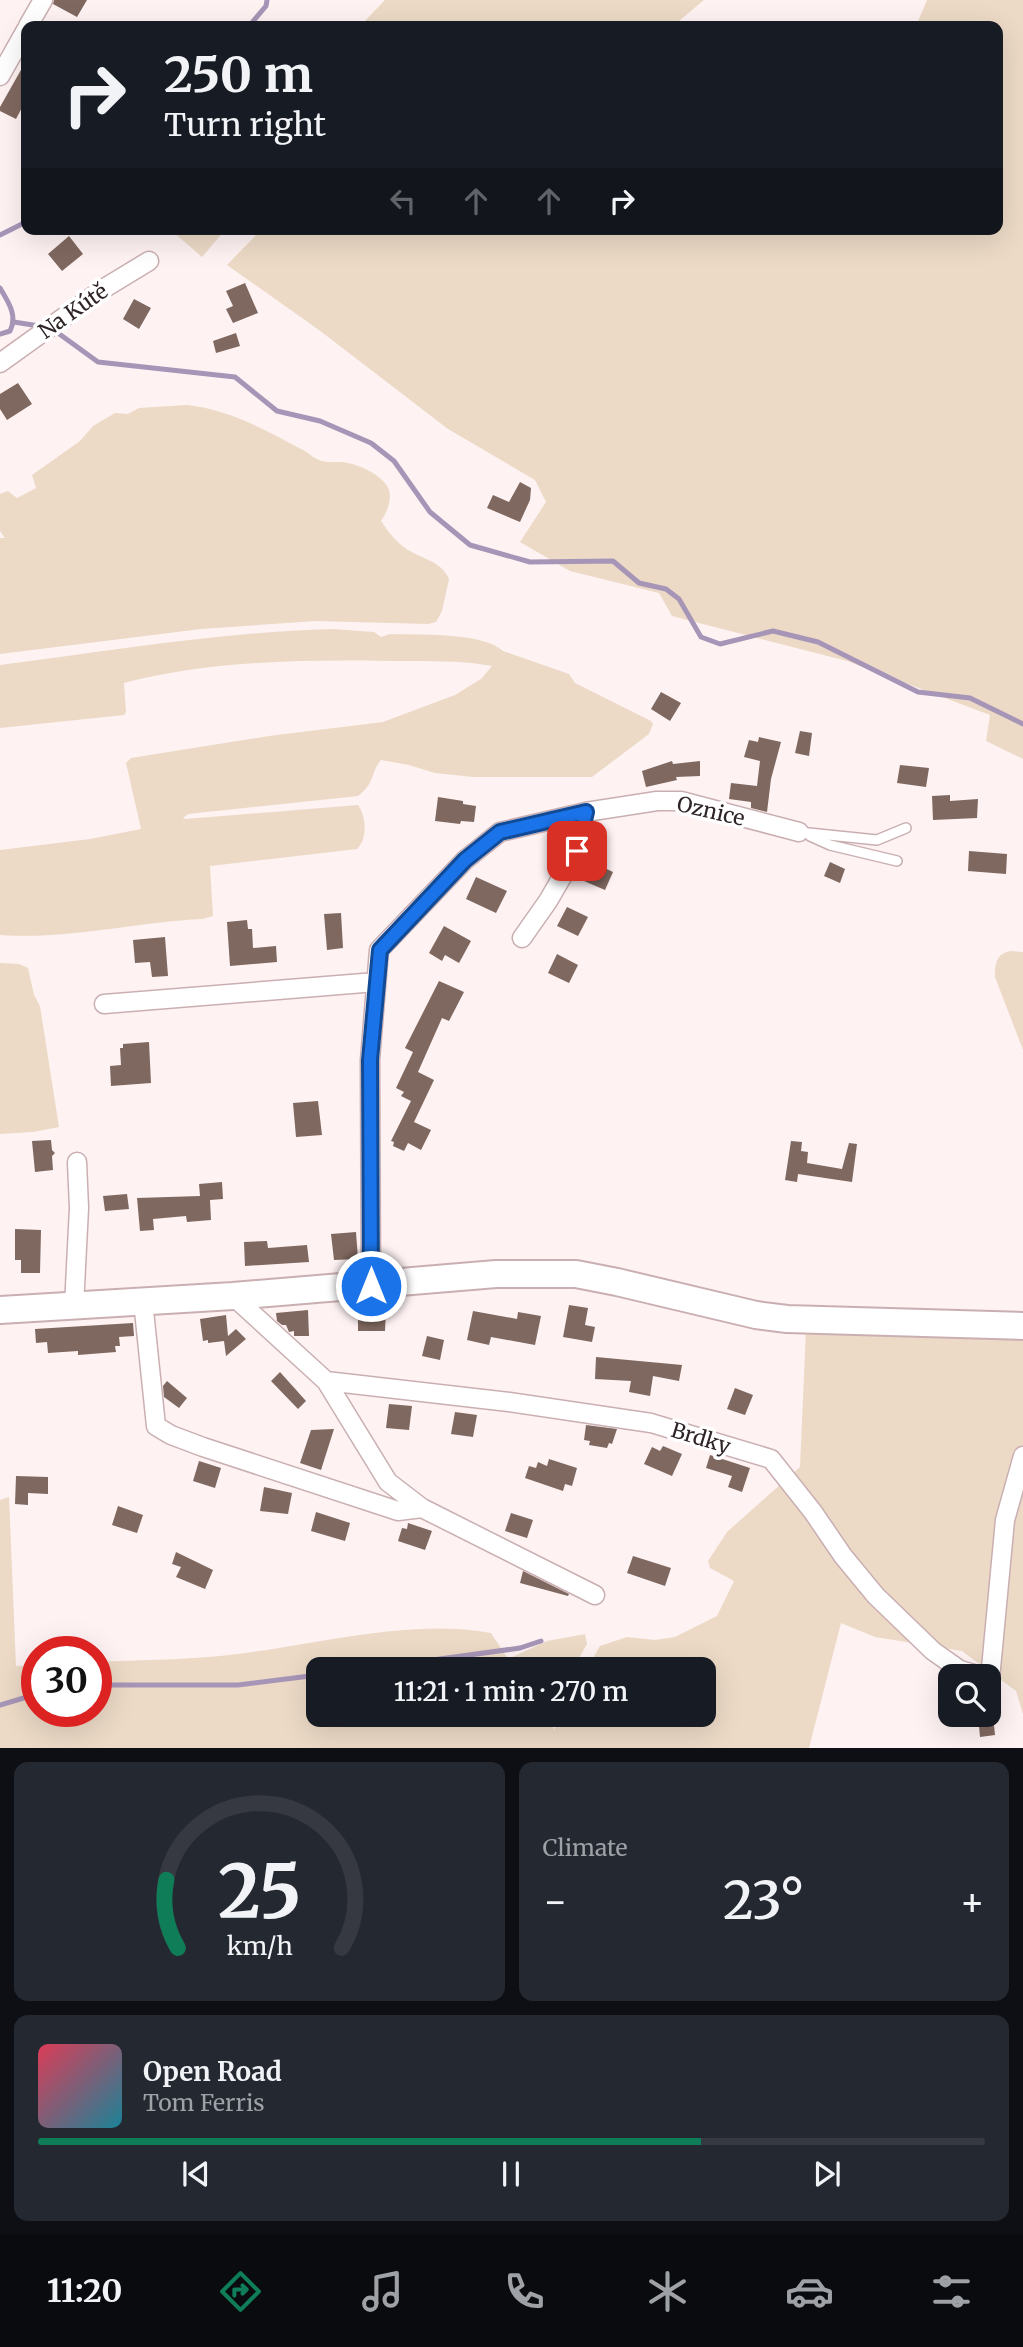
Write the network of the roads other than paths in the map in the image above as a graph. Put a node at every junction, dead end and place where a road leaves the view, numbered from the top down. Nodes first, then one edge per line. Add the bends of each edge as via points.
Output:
1 (43, 0) edge
2 (31, 21) edge
3 (21, 39) edge
4 (0, 76) edge
5 (149, 261) dead end
6 (0, 363) edge
7 (586, 812) junction
8 (906, 828) dead end
9 (799, 832) junction
10 (877, 839) junction
11 (882, 858) junction
12 (897, 861) dead end
13 (522, 938) dead end
14 (376, 982) junction
15 (104, 1004) dead end
16 (76, 1163) dead end
17 (371, 1286) junction
18 (233, 1296) junction
19 (143, 1301) junction
20 (74, 1306) junction
21 (0, 1310) edge
22 (1023, 1326) edge
23 (326, 1381) junction
24 (1023, 1456) edge
25 (422, 1508) junction
26 (595, 1595) dead end
27 (951, 1664) edge
28 (989, 1664) edge

1 - 2 street
3 - 4 street
5 - 6 street, Na Kútě
7 - 9 street, Oznice via 681,801
7 - 13 street via 577,851
7 - 14 street, Oznice via 500,832 465,860 380,950
8 - 10 lane
9 - 10 lane
9 - 11 lane
10 - 11 lane
11 - 12 lane
14 - 15 street
14 - 17 street, Oznice via 370,1060
16 - 20 street via 79,1209
17 - 18 street
17 - 22 street via 496,1274 576,1274 787,1319
18 - 19 street
18 - 23 street
19 - 20 street
19 - 25 street via 156,1426 204,1447 398,1511
20 - 21 street
23 - 25 street via 388,1482
23 - 27 street, Brdky via 651,1423 771,1460 876,1596
24 - 28 street via 1005,1520
25 - 26 street

